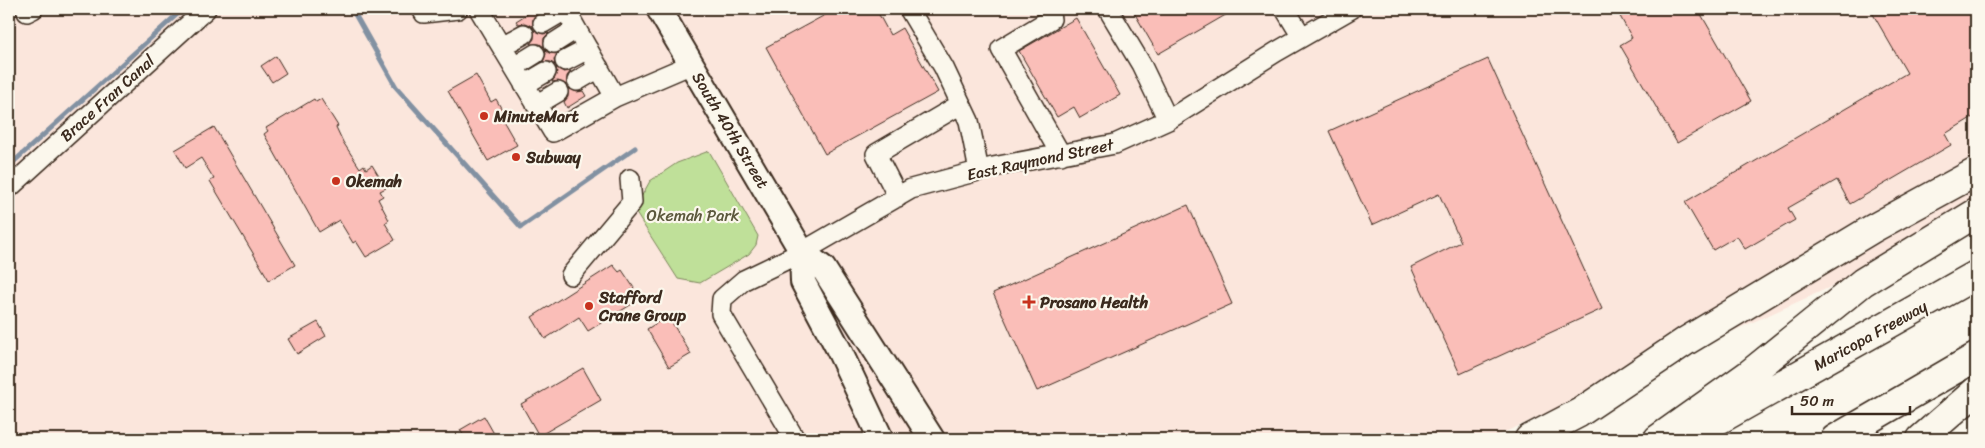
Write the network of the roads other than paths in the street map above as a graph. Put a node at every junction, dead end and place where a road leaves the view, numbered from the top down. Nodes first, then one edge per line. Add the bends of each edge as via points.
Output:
1 (26, 9) edge
2 (32, 9) edge
3 (206, 9) edge
4 (422, 9) edge
5 (458, 9) edge
6 (479, 9) edge
7 (565, 9) edge
8 (659, 9) edge
9 (909, 9) edge
10 (1108, 9) edge
11 (1285, 9) edge
12 (1351, 9) edge
13 (1051, 19) dead end
14 (543, 23) dead end
15 (576, 29) junction
16 (524, 34) dead end
17 (1302, 37) junction
18 (554, 43) dead end
19 (502, 46) junction
20 (588, 49) junction
21 (535, 54) dead end
22 (566, 62) dead end
23 (692, 64) junction
24 (514, 67) junction
25 (599, 68) junction
26 (546, 72) dead end
27 (577, 81) dead end
28 (524, 84) junction
29 (558, 92) dead end
30 (615, 96) junction
31 (536, 104) junction
32 (961, 104) junction
33 (1168, 120) junction
34 (1061, 155) junction
35 (979, 170) junction
36 (1976, 172) edge
37 (630, 179) dead end
38 (9, 188) edge
39 (898, 197) junction
40 (1976, 213) edge
41 (802, 252) junction
42 (571, 275) dead end
43 (1976, 276) edge
44 (1976, 357) edge
45 (1976, 391) edge
46 (795, 439) edge
47 (881, 439) edge
48 (932, 439) edge
49 (1529, 439) edge
50 (1658, 439) edge
51 (1685, 439) edge
52 (1835, 439) edge
53 (1922, 439) edge

1 - 2 street via 27,12
3 - 38 street, Brace Fran Canal
4 - 5 street via 424,13
6 - 19 street
7 - 14 street
7 - 15 street
8 - 23 main road, South 40th Street
9 - 32 street
10 - 33 street via 1141,64
11 - 17 street
12 - 17 street, East Raymond Street
13 - 34 street via 1001,49
15 - 18 street
15 - 20 street
16 - 19 street
17 - 33 street, East Raymond Street
19 - 24 street
20 - 22 street
20 - 25 street
21 - 24 street
23 - 30 street
23 - 41 main road, South 40th Street
24 - 28 street
25 - 27 street
25 - 30 street
26 - 28 street
28 - 31 street
29 - 31 street
30 - 31 street via 553,132
32 - 35 street via 969,121
32 - 39 street via 876,154
33 - 34 street, East Raymond Street via 1115,144
34 - 35 street, East Raymond Street
35 - 39 street, East Raymond Street via 911,189
36 - 49 highway via 1848,243 1686,342 1579,413
37 - 42 street via 632,202
39 - 41 street, East Raymond Street
40 - 50 highway via 1863,282 1748,375
41 - 46 street via 744,280 722,298 721,314
41 - 47 main road, South 40th Street via 803,282
41 - 48 main road, South 40th Street via 823,268
43 - 51 highway, Maricopa Freeway
44 - 52 highway
45 - 53 highway

